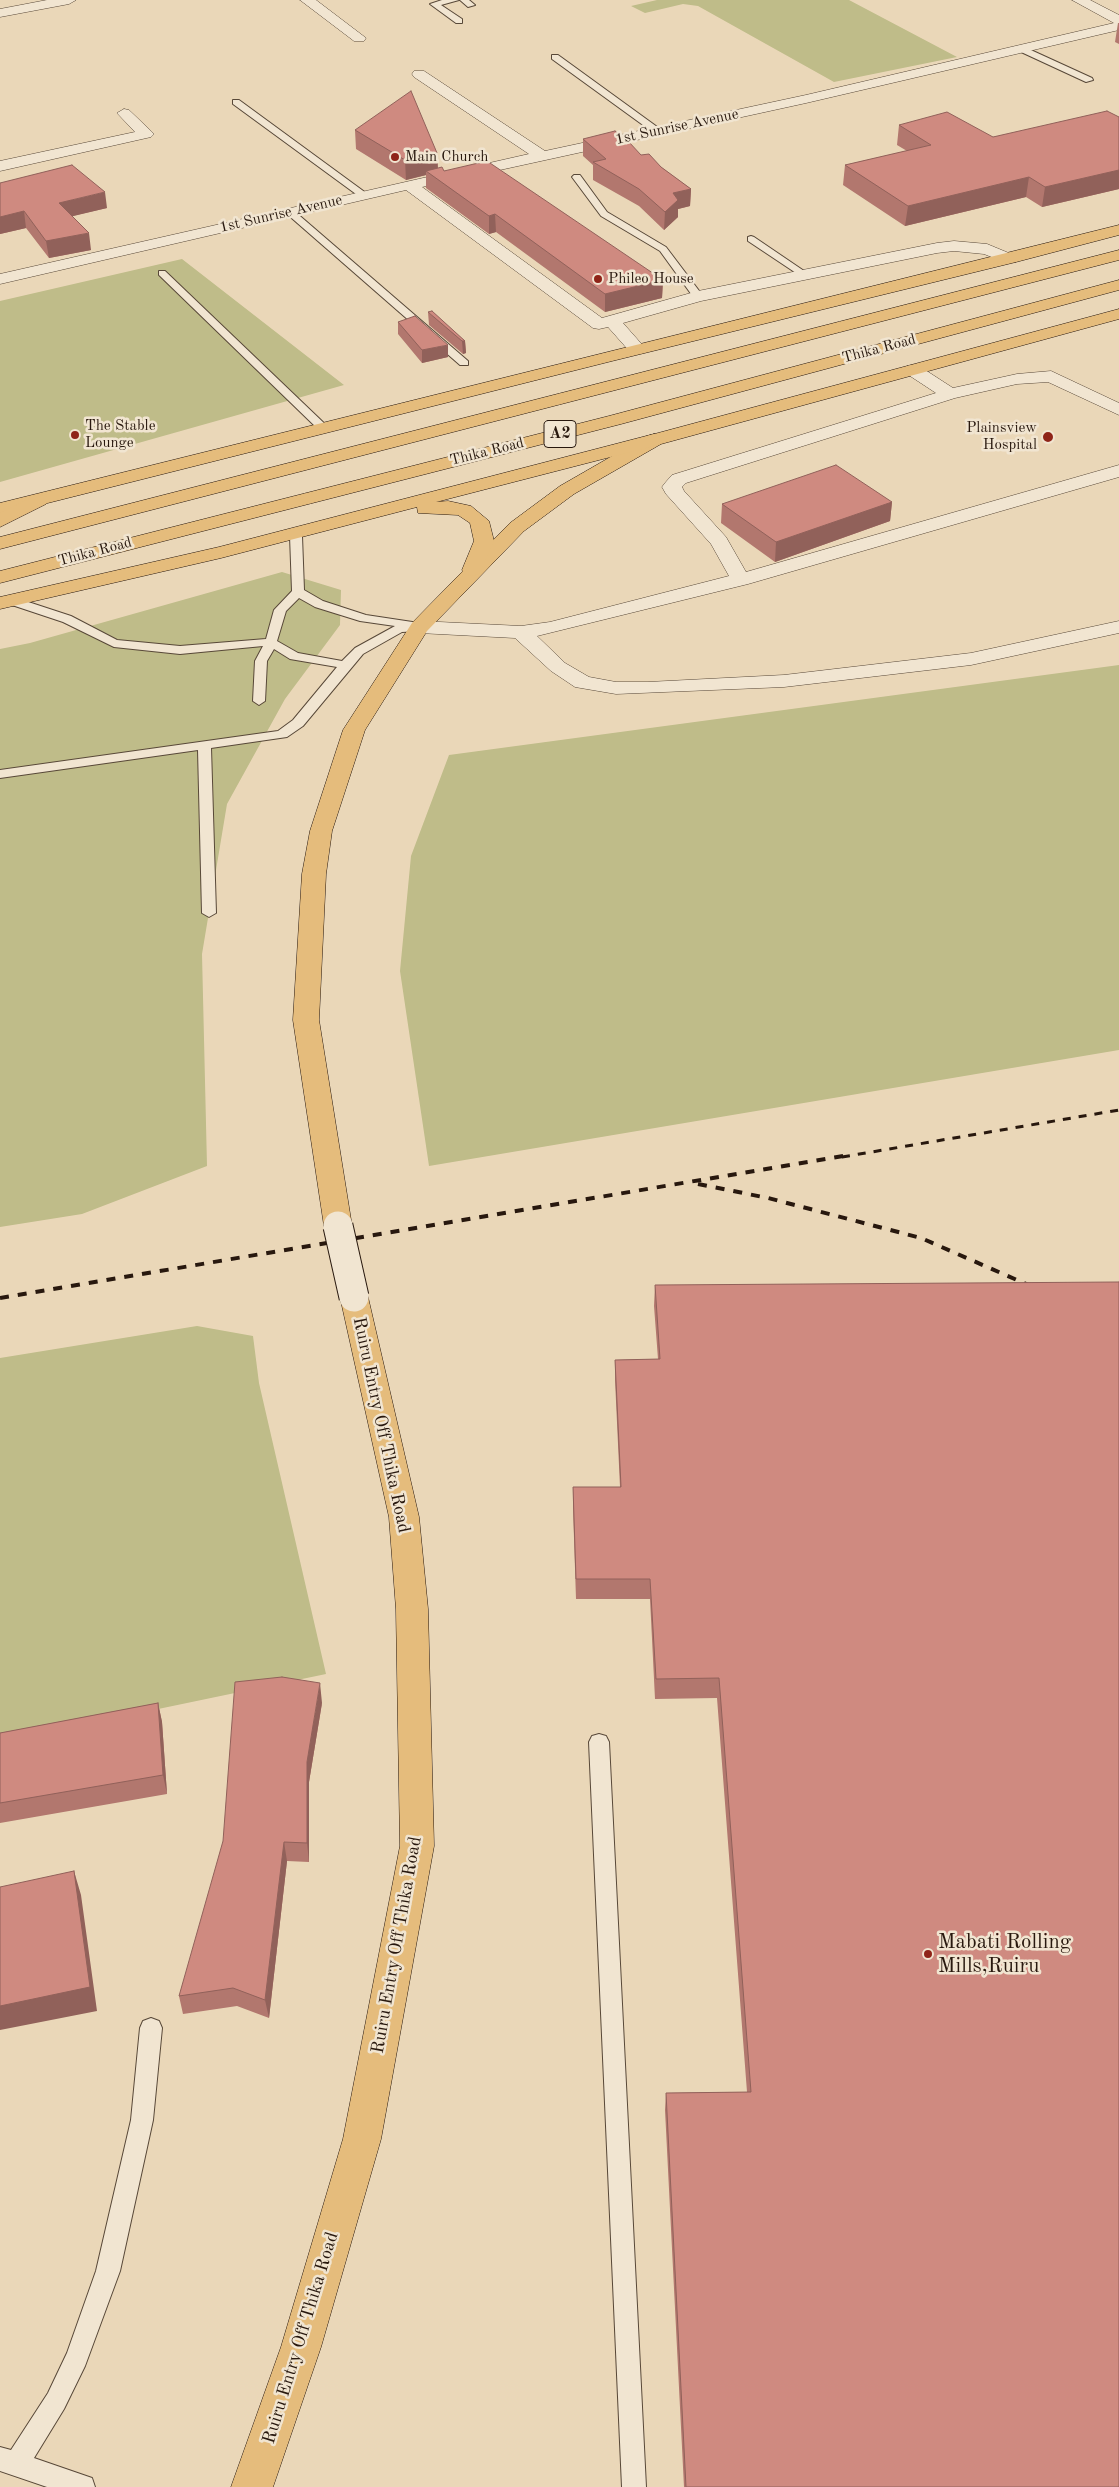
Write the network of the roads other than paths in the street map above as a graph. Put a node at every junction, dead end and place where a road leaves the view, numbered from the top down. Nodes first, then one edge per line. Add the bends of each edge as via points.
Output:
1 (69, 0) edge
2 (307, 0) edge
3 (455, 0) edge
4 (1079, 0) edge
5 (431, 2) edge
6 (0, 13) edge
7 (1119, 20) edge
8 (459, 21) dead end
9 (1119, 26) edge
10 (359, 38) dead end
11 (1022, 49) junction
12 (555, 57) dead end
13 (419, 74) dead end
14 (1089, 80) dead end
15 (236, 102) dead end
16 (124, 113) dead end
17 (657, 131) junction
18 (542, 156) junction
19 (0, 166) edge
20 (577, 177) dead end
21 (409, 185) junction
22 (363, 196) junction
23 (290, 212) junction
24 (1119, 230) edge
25 (751, 239) dead end
26 (1119, 255) edge
27 (1010, 259) junction
28 (162, 273) dead end
29 (805, 275) junction
30 (0, 279) edge
31 (1119, 284) edge
32 (698, 296) junction
33 (1119, 314) edge
34 (611, 320) junction
35 (637, 349) junction
36 (464, 363) dead end
37 (913, 370) junction
38 (950, 394) junction
39 (1119, 410) edge
40 (323, 428) junction
41 (654, 440) junction
42 (1119, 471) edge
43 (39, 500) junction
44 (0, 509) edge
45 (0, 521) edge
46 (296, 536) junction
47 (0, 543) edge
48 (221, 552) junction
49 (472, 570) junction
50 (0, 577) edge
51 (741, 580) junction
52 (298, 592) junction
53 (5, 602) edge
54 (419, 626) junction
55 (1119, 627) edge
56 (521, 632) junction
57 (271, 642) junction
58 (345, 665) junction
59 (259, 701) dead end
60 (204, 746) junction
61 (0, 774) edge
62 (209, 913) dead end
63 (338, 1226) joint
64 (354, 1298) joint
65 (600, 1742) dead end
66 (151, 2028) dead end
67 (8, 2462) edge
68 (83, 2487) edge
69 (252, 2487) edge
70 (634, 2487) edge

1 - 6 street
2 - 10 street
3 - 5 lane
4 - 7 street
5 - 8 lane
9 - 11 street, 1st Sunrise Avenue
11 - 14 lane
11 - 17 street, 1st Sunrise Avenue
12 - 17 lane
13 - 18 street
15 - 22 lane
16 - 19 street via 146,134
17 - 18 street, 1st Sunrise Avenue
18 - 21 street, 1st Sunrise Avenue
20 - 32 lane via 604,214 663,249
21 - 22 street, 1st Sunrise Avenue
21 - 34 street via 599,324
22 - 23 street, 1st Sunrise Avenue
23 - 30 street, 1st Sunrise Avenue
23 - 36 lane
24 - 27 main road
25 - 29 lane
26 - 47 main road, Thika Road / A2
27 - 29 street via 987,249 954,246
27 - 35 main road
28 - 40 lane
29 - 32 street
31 - 50 main road, Thika Road / A2 via 625,417
32 - 34 street
33 - 37 main road, Thika Road
34 - 35 street
35 - 40 main road
37 - 38 street
37 - 41 main road, Thika Road
38 - 39 street via 1017,379 1051,376
38 - 51 street via 679,480 672,487 676,494 719,541
40 - 43 main road
41 - 48 main road
41 - 49 main road, Ruiru Entry Off Thika Road via 567,490 517,527
42 - 51 street
43 - 44 main road
43 - 45 main road
46 - 48 main road
46 - 49 main road via 430,508 464,510 479,521 484,541
46 - 52 lane
48 - 53 main road
49 - 54 main road, Ruiru Entry Off Thika Road
51 - 56 street via 550,628
52 - 54 lane via 319,604 364,618
52 - 57 lane via 280,610
53 - 57 lane via 67,619 114,643 180,650
54 - 56 street
54 - 58 lane via 399,629 378,639
54 - 63 main road, Ruiru Entry Off Thika Road via 354,730 321,831 314,874 306,1020
55 - 56 street via 971,660 776,682 648,688 616,688 583,682 558,667
57 - 58 lane via 294,656
57 - 59 lane via 261,661
58 - 60 lane via 298,723 282,734
60 - 61 lane
60 - 62 lane
63 - 64 street, Ruiru Entry Off Thika Road, bridge
64 - 69 main road, Ruiru Entry Off Thika Road via 404,1517 412,1609 417,1846 362,2139 301,2347
65 - 70 lane
66 - 67 lane via 142,2120 108,2271 77,2358 56,2401
67 - 68 lane

